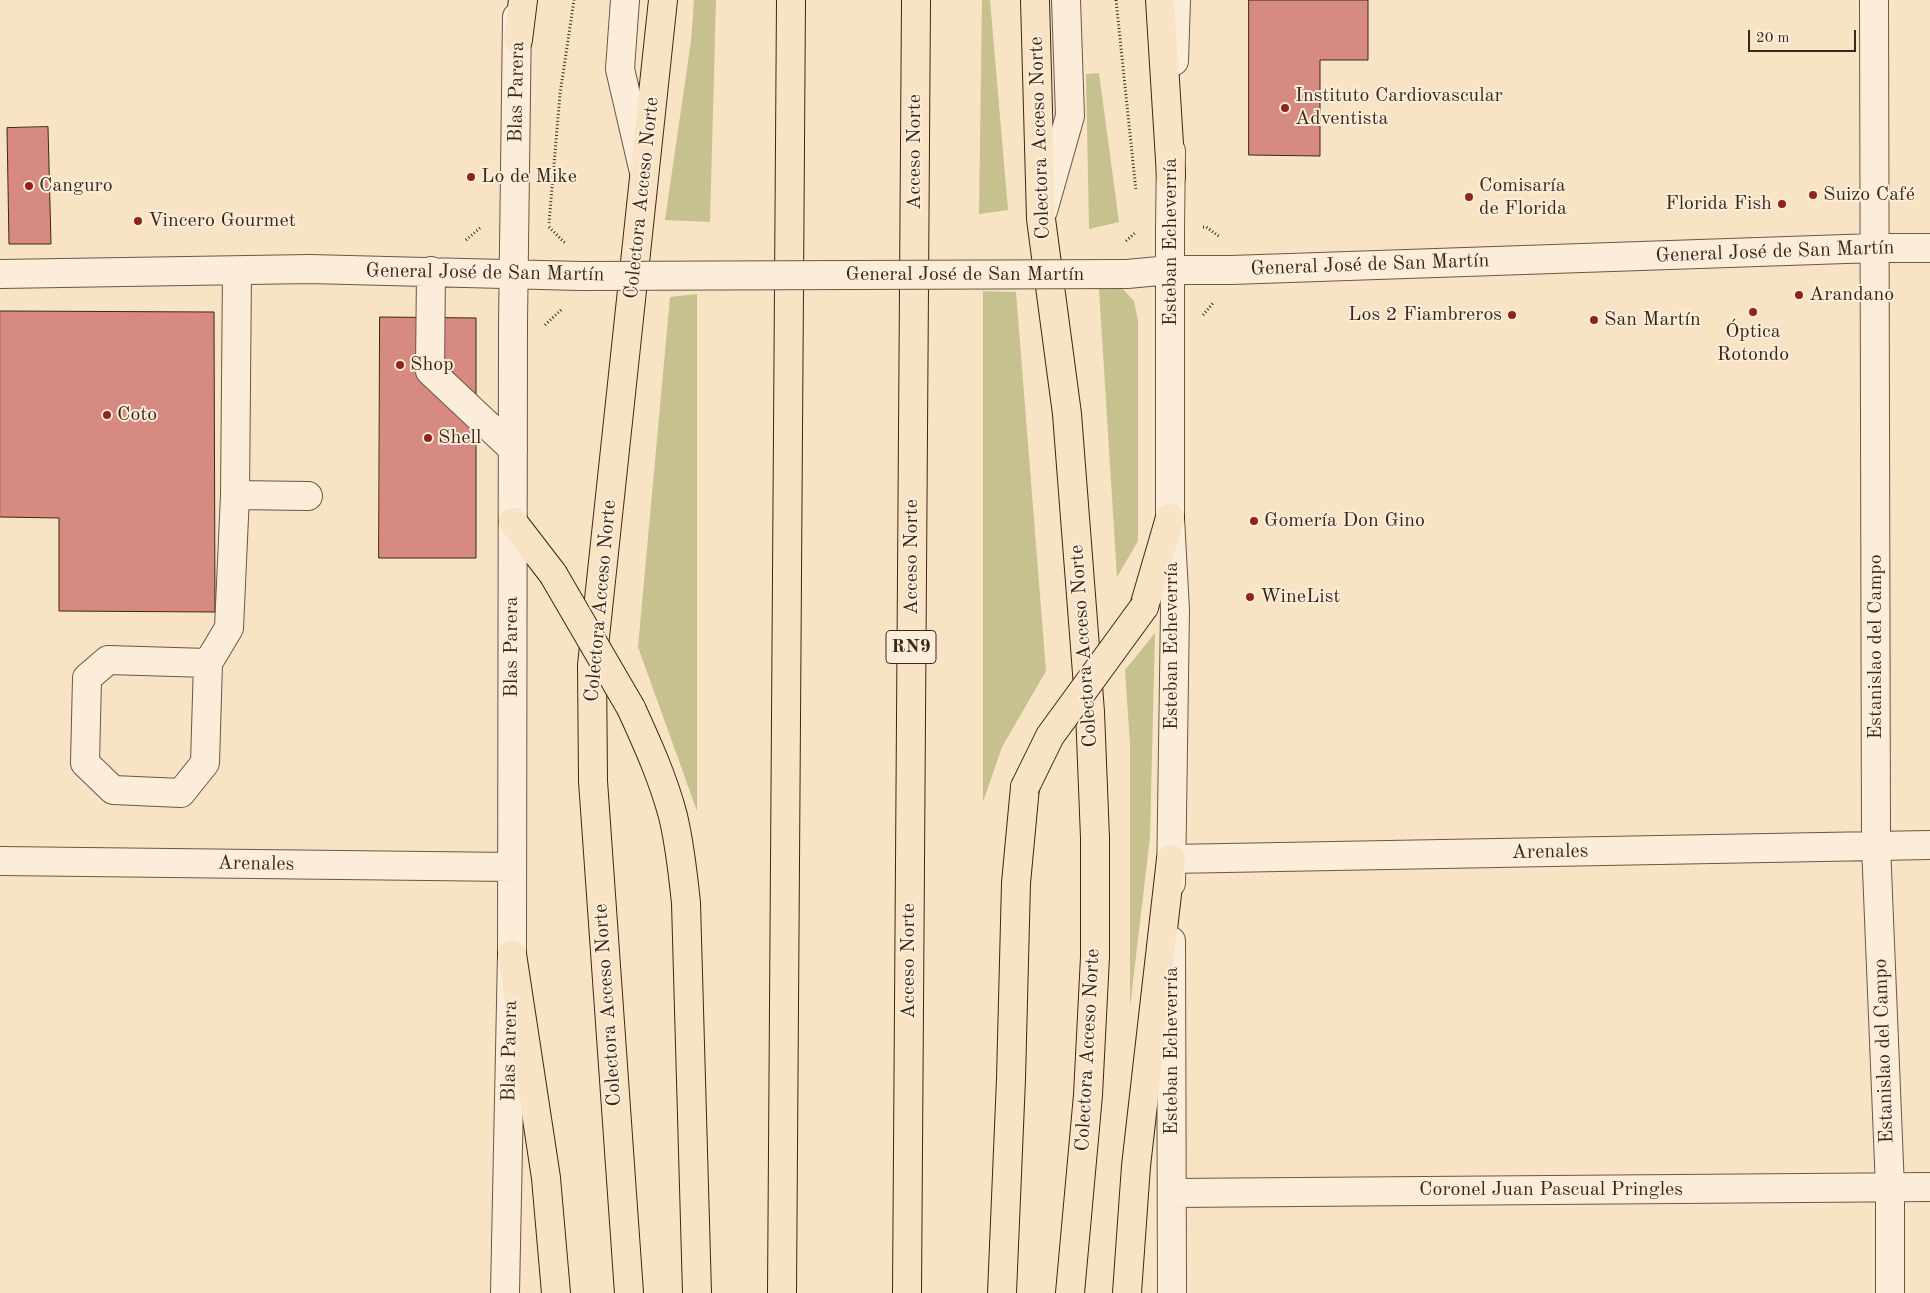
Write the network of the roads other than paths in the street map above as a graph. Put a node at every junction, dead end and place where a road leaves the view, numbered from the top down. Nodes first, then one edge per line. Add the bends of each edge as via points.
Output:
1 (517, 0) edge
2 (523, 0) edge
3 (625, 0) edge
4 (663, 0) edge
5 (791, 0) edge
6 (916, 0) edge
7 (1035, 0) edge
8 (1066, 0) edge
9 (1160, 0) edge
10 (1176, 0) edge
11 (1874, 0) edge
12 (518, 40) junction
13 (644, 173) junction
14 (1171, 176) junction
15 (1041, 219) junction
16 (1875, 248) junction
17 (1930, 248) edge
18 (1170, 270) junction
19 (237, 271) junction
20 (431, 271) junction
21 (514, 273) junction
22 (0, 274) edge
23 (513, 449) junction
24 (235, 495) junction
25 (308, 496) dead end
26 (1170, 518) junction
27 (513, 522) junction
28 (208, 663) junction
29 (1876, 845) junction
30 (1930, 845) edge
31 (1171, 859) junction
32 (0, 861) edge
33 (512, 867) junction
34 (512, 954) junction
35 (1930, 1187) edge
36 (1890, 1188) junction
37 (1172, 1193) junction
38 (505, 1293) edge
39 (556, 1293) edge
40 (629, 1293) edge
41 (696, 1293) edge
42 (782, 1293) edge
43 (907, 1293) edge
44 (1002, 1293) edge
45 (1070, 1293) edge
46 (1127, 1293) edge
47 (1172, 1293) edge
48 (1890, 1293) edge

1 - 12 street, Blas Parera
2 - 12 highway
3 - 13 street via 620,69
4 - 13 highway, Colectora Acceso Norte
5 - 42 highway
6 - 43 highway, Acceso Norte / RN9
7 - 15 highway, Colectora Acceso Norte
8 - 15 street via 1070,116
9 - 14 highway
10 - 14 street, Esteban Echeverría
11 - 16 street, Estanislao del Campo
12 - 21 street, Blas Parera
13 - 40 highway, Colectora Acceso Norte via 592,665 593,781
14 - 18 street, Esteban Echeverría
15 - 45 highway, Colectora Acceso Norte via 1067,414 1090,702 1095,838 1095,957 1089,1076
16 - 17 street, General José de San Martín
16 - 18 street, General José de San Martín
16 - 29 street, Estanislao del Campo
18 - 21 street, General José de San Martín, bridge via 1127,274 581,276
18 - 26 street, Esteban Echeverría
19 - 20 street, General José de San Martín
19 - 22 street, General José de San Martín
19 - 24 street
20 - 21 street, General José de San Martín
20 - 23 street via 430,371
21 - 23 street, Blas Parera
23 - 27 street, Blas Parera
24 - 25 street
24 - 28 street via 229,628
26 - 31 street, Esteban Echeverría via 1175,610
26 - 44 highway, bridge via 1144,607 1050,736 1025,787 1016,883
27 - 33 street, Blas Parera
27 - 41 highway, bridge via 553,574 631,708 658,768 673,816 682,864 686,913
28 - 28 street via 205,764 182,793 113,790 85,763 87,678 108,660
29 - 30 street, Arenales
29 - 31 street, Arenales
29 - 36 street, Estanislao del Campo
31 - 37 street, Esteban Echeverría
31 - 46 highway via 1136,1166
32 - 33 street, Arenales
33 - 34 street, Blas Parera
34 - 38 street, Blas Parera
34 - 39 highway via 546,1178
35 - 36 street, Coronel Juan Pascual Pringles
36 - 37 street, Coronel Juan Pascual Pringles
36 - 48 street, Estanislao del Campo
37 - 47 street, Esteban Echeverría

